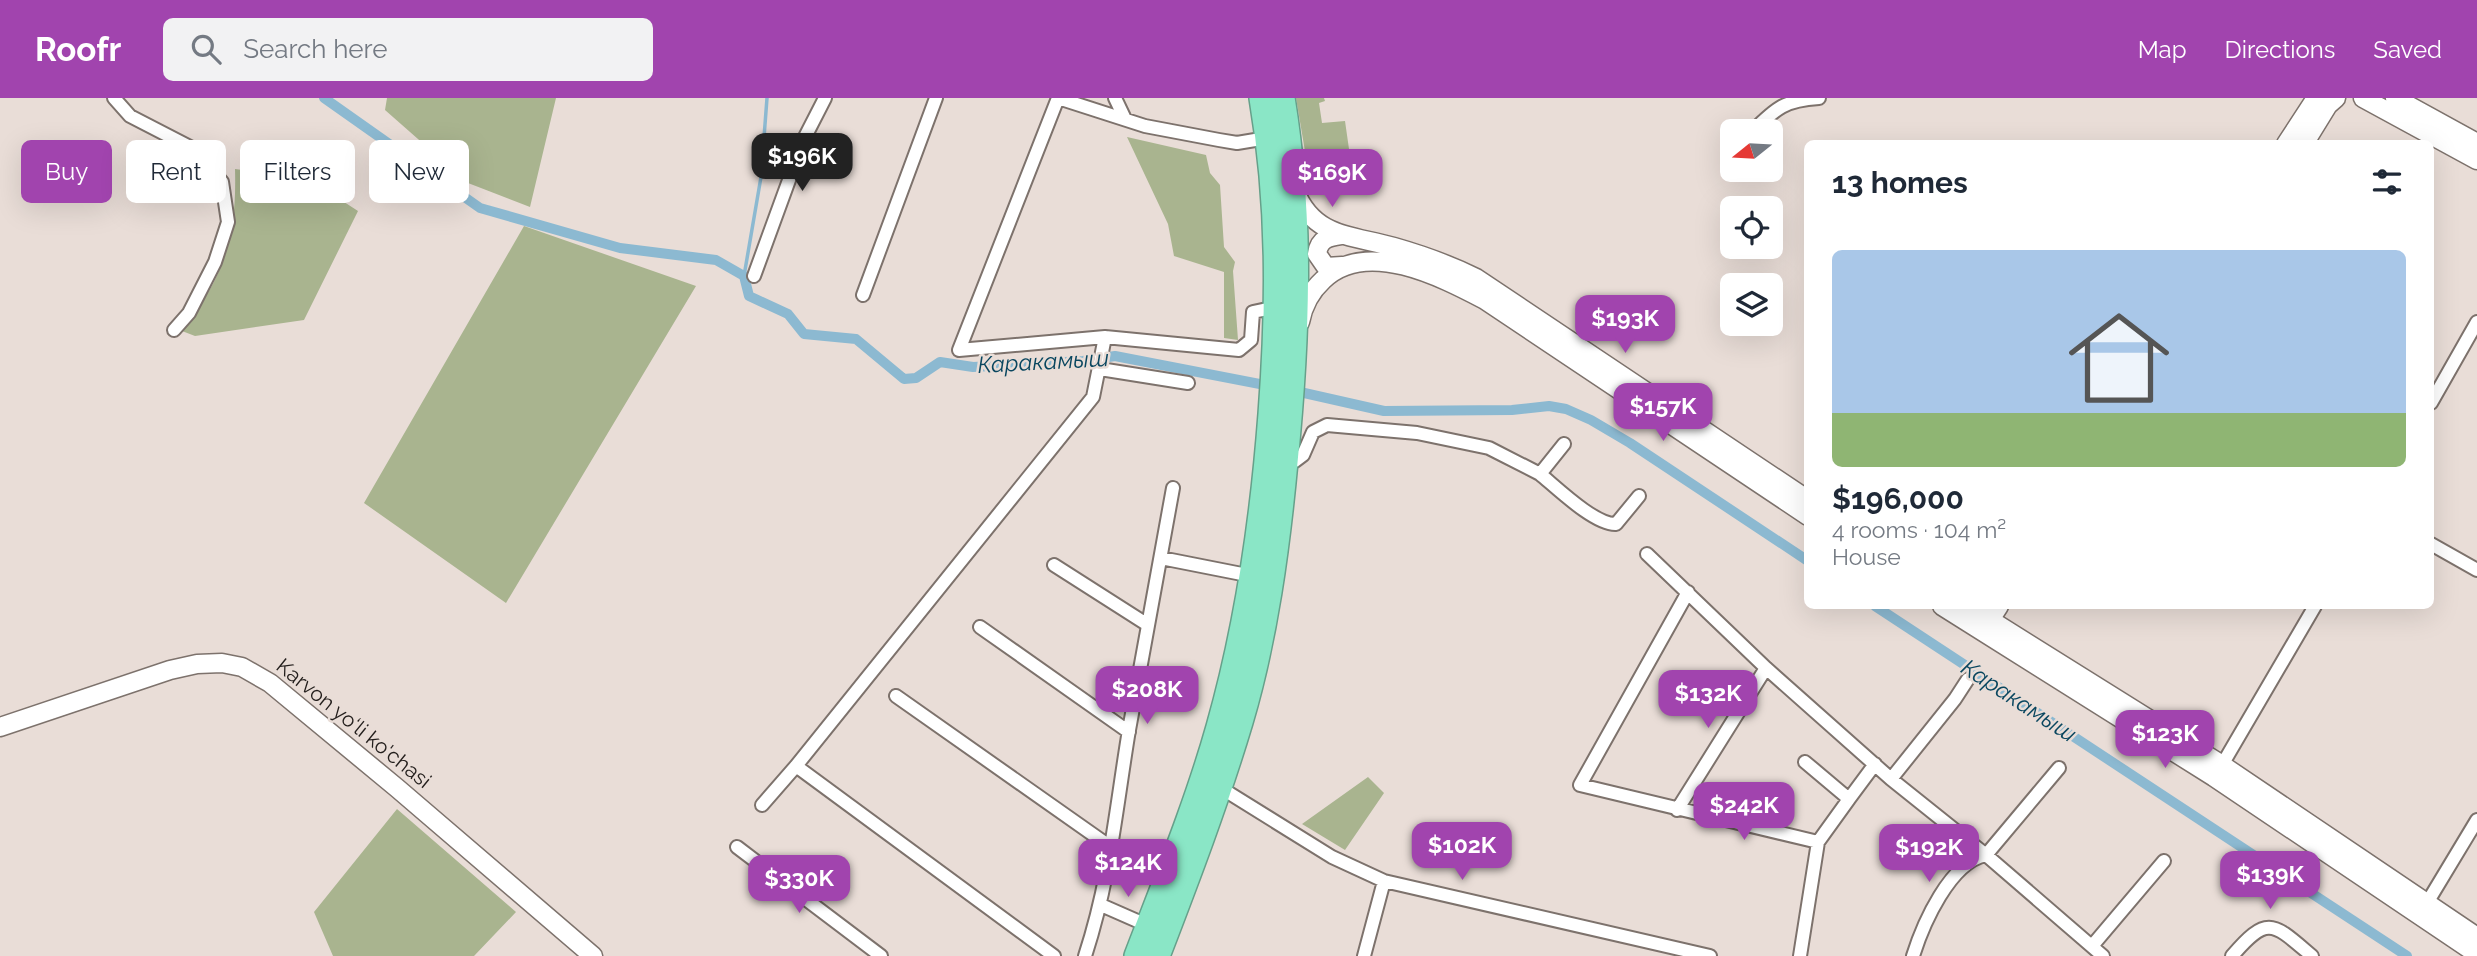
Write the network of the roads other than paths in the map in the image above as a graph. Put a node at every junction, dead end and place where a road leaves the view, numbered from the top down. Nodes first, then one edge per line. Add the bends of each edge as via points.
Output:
1 (114, 98) edge
2 (825, 98) edge
3 (936, 98) edge
4 (1058, 98) edge
5 (1115, 98) edge
6 (1261, 98) edge
7 (1283, 98) edge
8 (1810, 98) edge
9 (1819, 98) edge
10 (2316, 98) edge
11 (2336, 98) edge
12 (2363, 98) edge
13 (2395, 98) edge
14 (1125, 119) junction
15 (1766, 119) edge
16 (1268, 138) junction
17 (2289, 140) edge
18 (2306, 140) edge
19 (2477, 143) edge
20 (2477, 150) edge
21 (2477, 160) edge
22 (1294, 188) junction
23 (1342, 235) junction
24 (1342, 266) junction
25 (754, 276) dead end
26 (863, 295) dead end
27 (1277, 307) junction
28 (2477, 322) edge
29 (174, 330) dead end
30 (1105, 337) junction
31 (1296, 339) junction
32 (1284, 362) junction
33 (1100, 369) junction
34 (1188, 383) dead end
35 (2434, 398) edge
36 (1281, 404) junction
37 (1564, 444) dead end
38 (1286, 462) junction
39 (1540, 474) junction
40 (1173, 488) dead end
41 (1639, 496) dead end
42 (1804, 497) edge
43 (1804, 513) edge
44 (2434, 546) edge
45 (1647, 554) dead end
46 (1161, 558) junction
47 (1054, 565) dead end
48 (2477, 570) edge
49 (1252, 576) junction
50 (1688, 592) junction
51 (1960, 609) edge
52 (2313, 609) edge
53 (1983, 613) edge
54 (1148, 625) junction
55 (980, 627) dead end
56 (1766, 668) junction
57 (1968, 679) dead end
58 (896, 696) dead end
59 (0, 727) edge
60 (1129, 732) junction
61 (1805, 762) dead end
62 (1875, 764) junction
63 (2222, 765) junction
64 (796, 766) junction
65 (2059, 768) dead end
66 (1891, 779) junction
67 (1221, 788) junction
68 (1849, 799) junction
69 (762, 805) dead end
70 (1677, 810) junction
71 (2477, 820) edge
72 (1818, 842) junction
73 (737, 848) dead end
74 (1112, 848) junction
75 (1986, 855) junction
76 (2164, 860) dead end
77 (1384, 881) junction
78 (2427, 903) junction
79 (1101, 905) junction
80 (1142, 923) dead end
81 (2477, 937) edge
82 (2092, 946) junction
83 (2477, 954) edge
84 (593, 956) edge
85 (881, 956) edge
86 (1054, 956) edge
87 (1085, 956) edge
88 (1136, 956) edge
89 (1158, 956) edge
90 (1364, 956) edge
91 (1710, 956) edge
92 (1801, 956) edge
93 (1913, 956) edge
94 (2103, 956) edge
95 (2232, 956) edge
96 (2312, 956) edge

1 - 29 street via 130,116 194,149 222,182 228,222 215,262 189,313
2 - 25 street via 804,139
3 - 26 street
4 - 14 street
4 - 30 street via 959,350
5 - 14 street
6 - 16 highway
7 - 22 highway
8 - 9 street
8 - 15 street via 1791,101
10 - 17 main road
11 - 18 main road
12 - 21 main road
13 - 19 main road
14 - 16 street via 1237,143
16 - 27 highway via 1276,222
20 - 21 main road
22 - 23 main road via 1315,220
22 - 31 highway
23 - 24 main road via 1324,240 1317,254 1326,267
23 - 42 main road via 1413,253 1476,278
24 - 31 main road via 1311,294
24 - 43 main road via 1365,261 1404,267 1485,300
27 - 30 street via 1253,312 1251,340 1239,350
27 - 32 highway
28 - 35 street
30 - 33 street
31 - 32 highway
32 - 36 highway
33 - 34 street
33 - 64 street via 1093,397
36 - 38 highway
36 - 49 highway
37 - 39 street
38 - 39 street via 1303,455 1313,432 1326,425 1417,433 1489,448
38 - 67 highway via 1262,628
39 - 41 street via 1610,524 1616,524
40 - 46 street
44 - 48 street
45 - 50 street
46 - 49 street
46 - 54 street
47 - 54 street
49 - 88 highway via 1208,761
50 - 56 street
50 - 70 street via 1580,785
51 - 53 main road
52 - 63 street
53 - 63 main road
53 - 83 main road via 2214,778
54 - 60 street
55 - 60 street
56 - 62 street
56 - 70 street
57 - 66 street
58 - 74 street
59 - 84 main road, Karvon yo‘li ko'chasi via 184,666 222,663 248,669 369,764
60 - 74 street
61 - 68 street
62 - 66 street
62 - 68 street
63 - 78 main road
64 - 69 street
64 - 86 street
65 - 75 street
66 - 75 street
67 - 77 street via 1332,857
67 - 89 highway
68 - 72 street
70 - 72 street
71 - 78 street
72 - 92 street
73 - 85 street
74 - 79 street
75 - 82 street
75 - 93 street via 1975,857 1953,875 1919,935
76 - 82 street
77 - 90 street
77 - 91 street
78 - 81 main road
79 - 80 street
79 - 87 street
82 - 94 street
95 - 96 street via 2250,935 2265,928 2284,932

